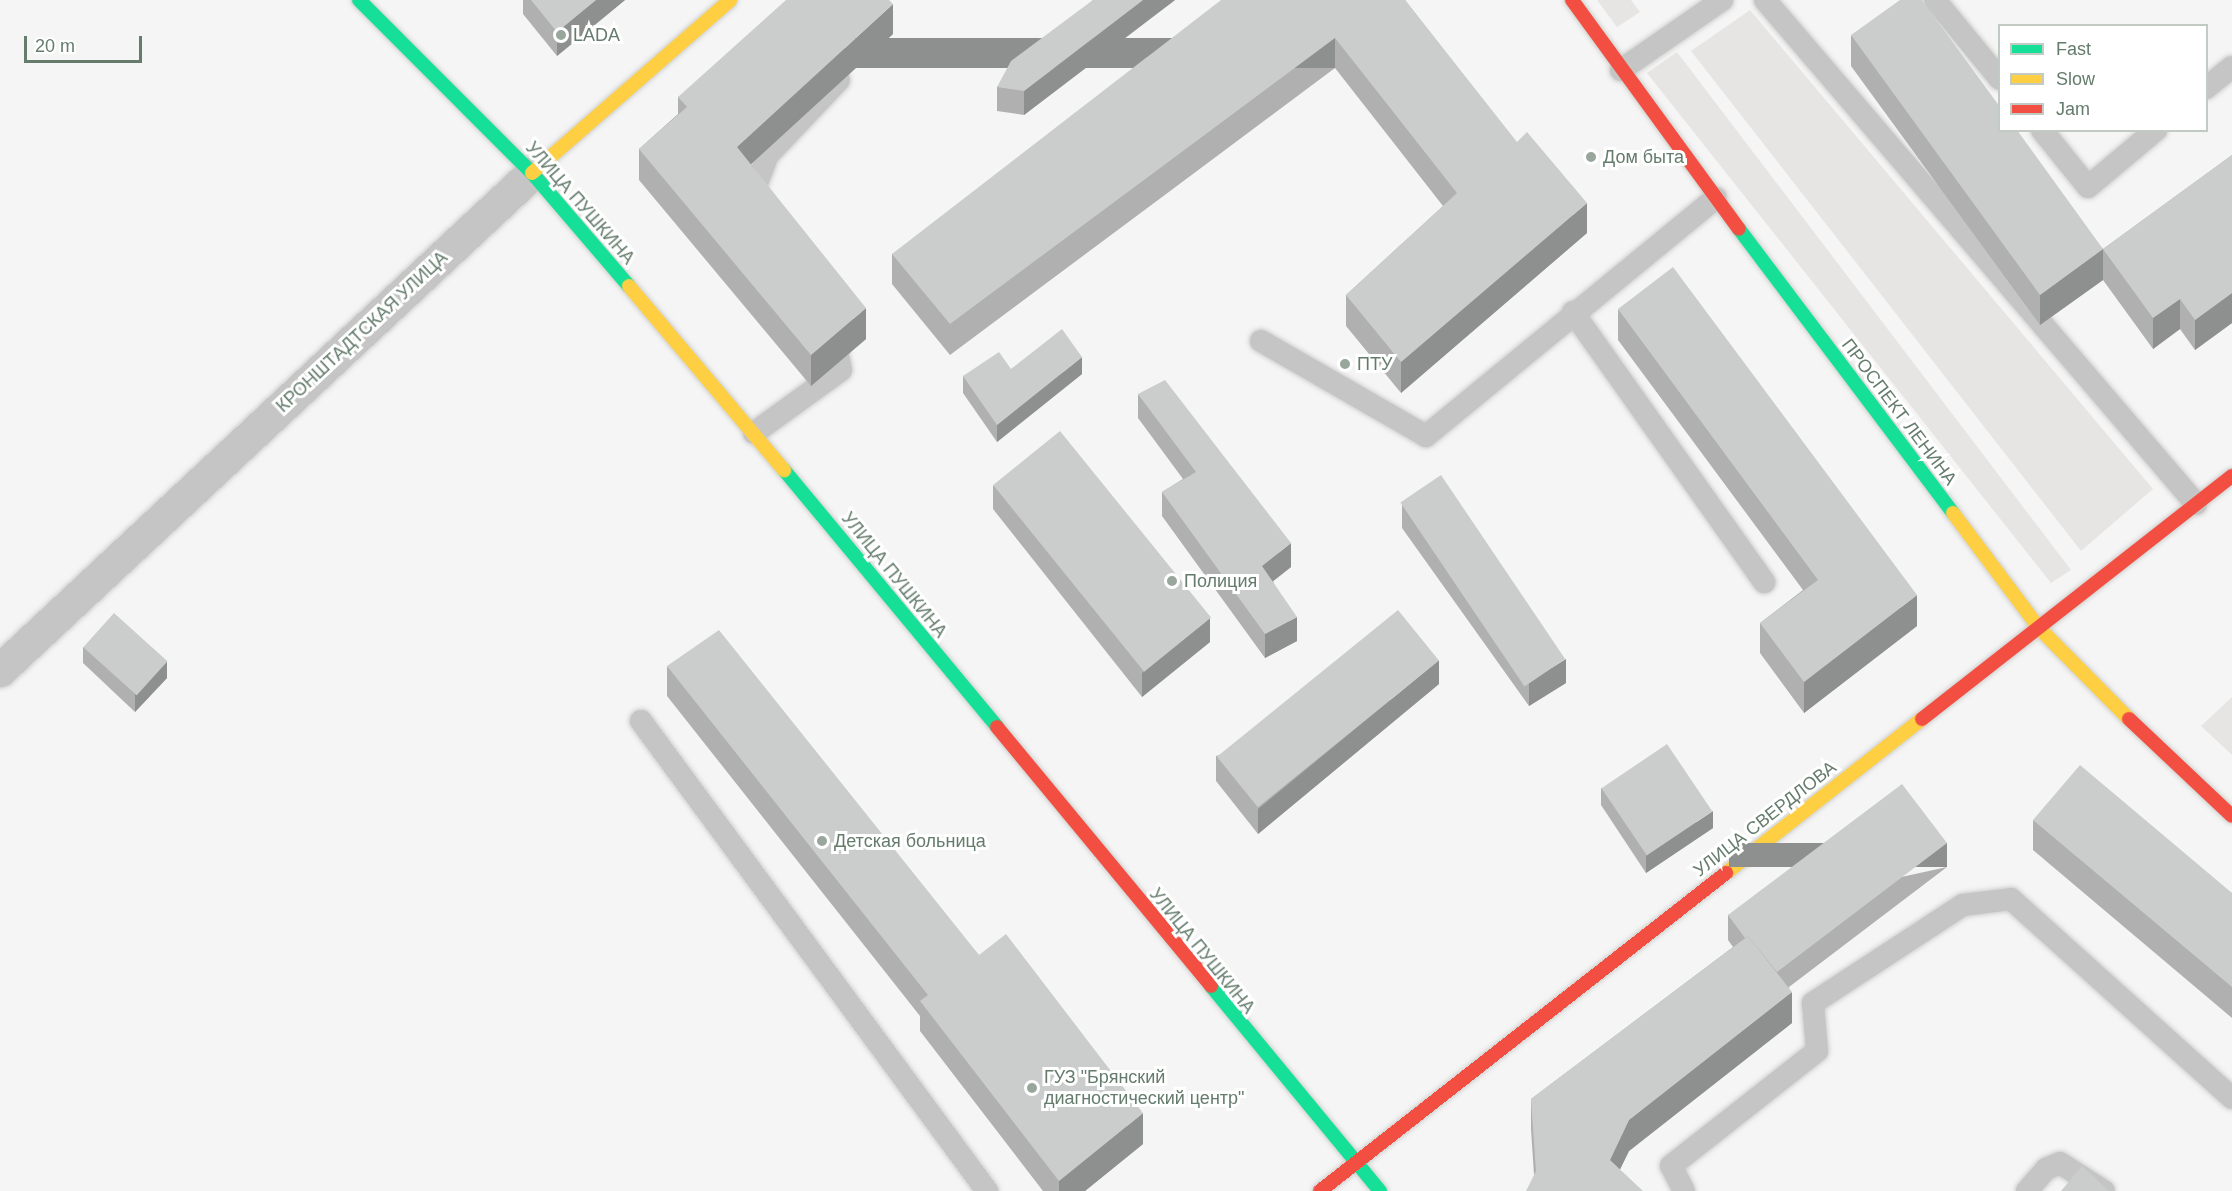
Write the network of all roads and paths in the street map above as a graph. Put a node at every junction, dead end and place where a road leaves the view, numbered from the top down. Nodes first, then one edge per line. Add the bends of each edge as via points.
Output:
1 (359, 0) edge
2 (730, 0) edge
3 (1572, 0) edge
4 (1722, 0) edge
5 (1765, 0) edge
6 (1935, 0) edge
7 (2232, 67) edge
8 (1621, 70) junction
9 (846, 73) edge
10 (1998, 77) edge
11 (2208, 86) edge
12 (2044, 132) edge
13 (2154, 132) edge
14 (532, 173) junction
15 (1716, 198) junction
16 (773, 222) edge
17 (1573, 312) junction
18 (828, 313) edge
19 (1261, 341) dead end
20 (754, 433) junction
21 (2232, 476) edge
22 (2196, 504) junction
23 (1764, 582) dead end
24 (2039, 628) junction
25 (0, 670) edge
26 (641, 721) dead end
27 (2232, 816) edge
28 (2232, 1098) edge
29 (1353, 1163) junction
30 (987, 1191) edge
31 (1320, 1191) edge
32 (1380, 1191) edge
33 (1684, 1191) edge
34 (2027, 1191) edge
35 (2104, 1191) edge

1 - 14 main road, УЛИЦА ПУШКИНА
2 - 14 main road, КРОНШТАДТСКАЯ УЛИЦА
3 - 8 main road, ПРОСПЕКТ ЛЕНИНА
4 - 8 lane
5 - 22 lane
6 - 10 lane
7 - 11 lane
8 - 15 main road, ПРОСПЕКТ ЛЕНИНА
9 - 16 lane via 768,155 754,191
12 - 13 lane via 2088,187
14 - 20 main road, УЛИЦА ПУШКИНА
14 - 25 street, КРОНШТАДТСКАЯ УЛИЦА
15 - 17 lane
15 - 24 main road, ПРОСПЕКТ ЛЕНИНА
17 - 19 lane via 1426,436
17 - 23 lane
18 - 20 lane via 841,370
20 - 29 main road, УЛИЦА ПУШКИНА
21 - 22 main road, УЛИЦА СВЕРДЛОВА
22 - 24 main road, УЛИЦА СВЕРДЛОВА
24 - 27 main road, ПРОСПЕКТ ЛЕНИНА via 2179,770
24 - 29 main road, УЛИЦА СВЕРДЛОВА
26 - 30 lane
28 - 33 lane via 2011,899 1963,905 1813,1003 1817,1051 1671,1166
29 - 31 main road, УЛИЦА СВЕРДЛОВА
29 - 32 main road, УЛИЦА ПУШКИНА
34 - 35 lane via 2046,1169 2060,1163

